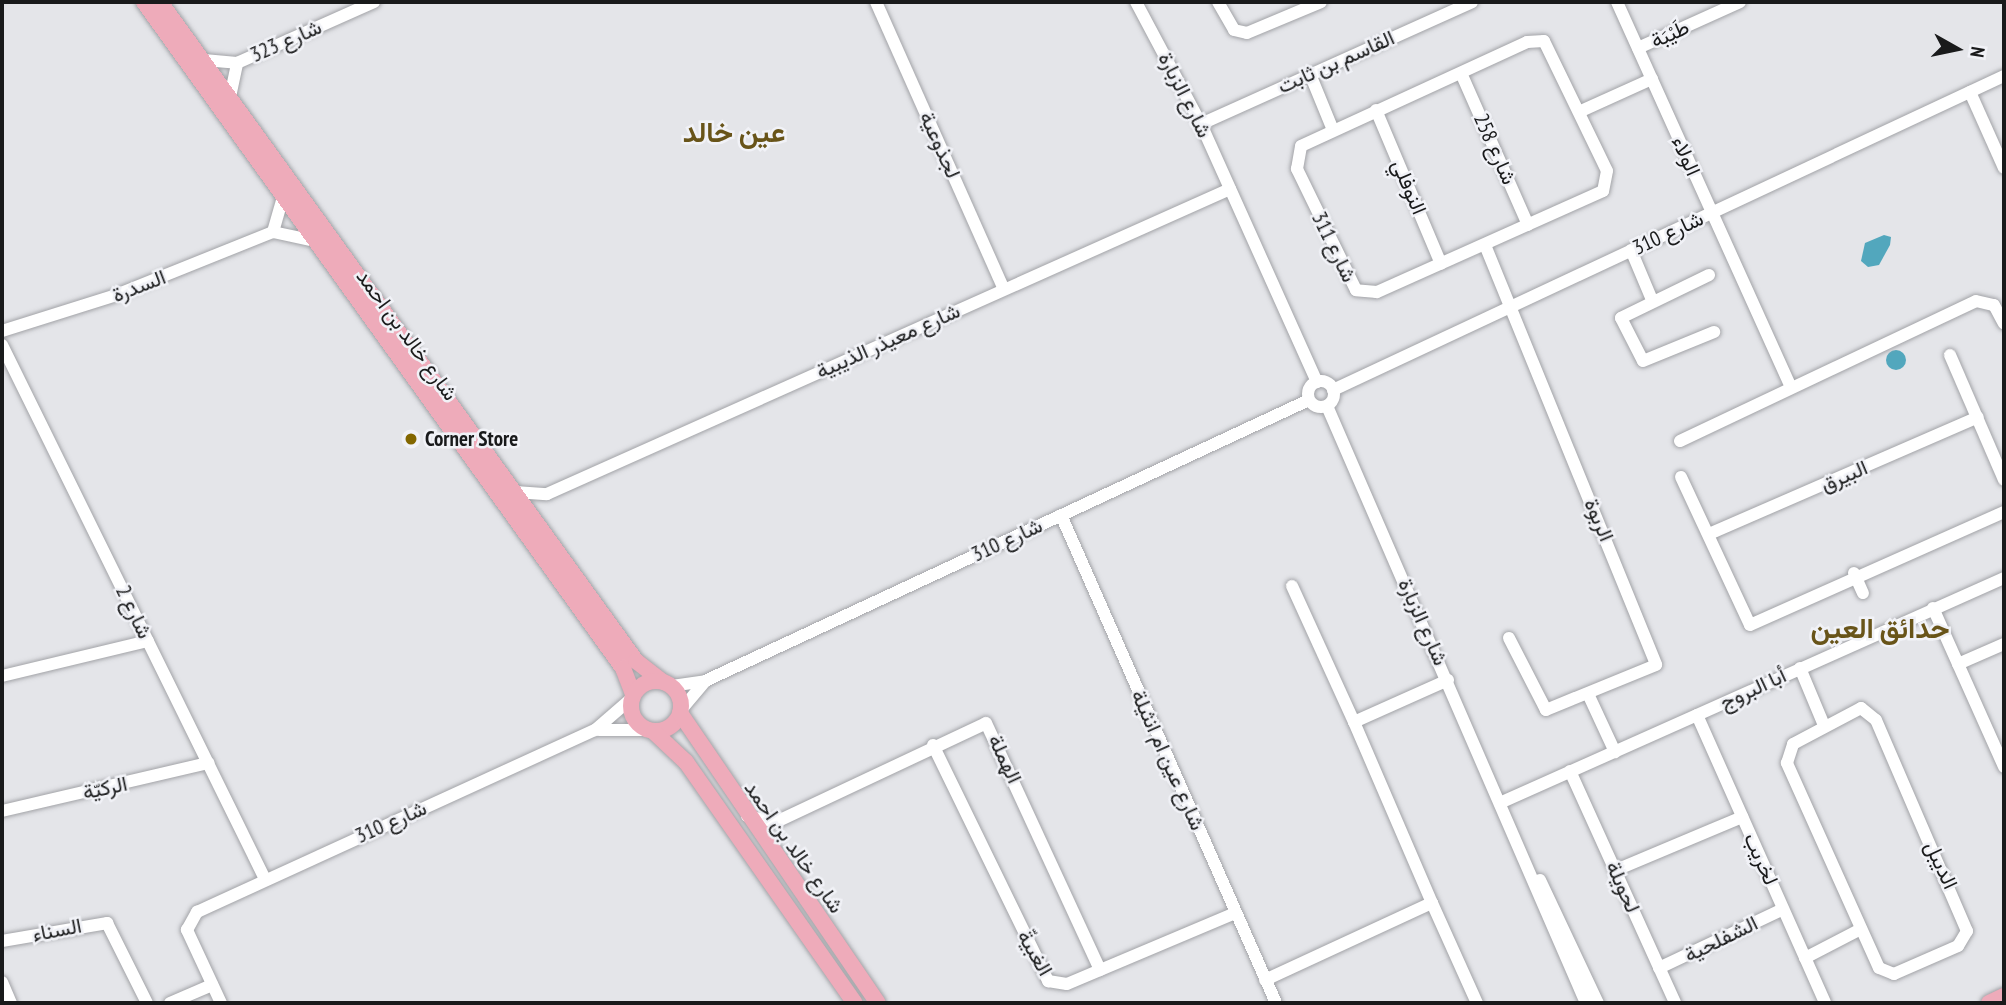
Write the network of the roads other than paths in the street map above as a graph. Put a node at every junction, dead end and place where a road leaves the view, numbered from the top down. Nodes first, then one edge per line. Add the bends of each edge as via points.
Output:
1 (144, 2) edge
2 (160, 2) edge
3 (374, 2) edge
4 (876, 2) edge
5 (1136, 2) edge
6 (1217, 2) edge
7 (1321, 2) edge
8 (1472, 2) edge
9 (1617, 2) edge
10 (1740, 2) edge
11 (1638, 48) junction
12 (204, 60) junction
13 (237, 63) junction
14 (1461, 73) junction
15 (1310, 74) junction
16 (2004, 76) edge
17 (1652, 79) junction
18 (1970, 93) junction
19 (230, 97) junction
20 (1376, 110) junction
21 (1581, 111) junction
22 (1201, 124) junction
23 (1333, 130) junction
24 (2004, 168) edge
25 (1230, 189) junction
26 (282, 196) junction
27 (1712, 213) junction
28 (1528, 225) junction
29 (273, 232) junction
30 (313, 240) junction
31 (1485, 245) junction
32 (1631, 250) junction
33 (1441, 264) junction
34 (1709, 275) dead end
35 (1004, 289) junction
36 (1653, 300) junction
37 (1511, 305) junction
38 (2004, 324) edge
39 (2, 331) edge
40 (1714, 332) dead end
41 (2, 345) edge
42 (1951, 355) dead end
43 (1317, 382) junction
44 (1791, 387) junction
45 (1333, 390) junction
46 (1309, 400) junction
47 (1327, 406) junction
48 (1978, 417) junction
49 (1681, 441) dead end
50 (1681, 477) dead end
51 (2004, 480) edge
52 (514, 492) junction
53 (547, 494) junction
54 (2004, 512) edge
55 (1061, 516) junction
56 (536, 521) junction
57 (1709, 534) junction
58 (1854, 573) junction
59 (2004, 578) edge
60 (1292, 586) dead end
61 (1863, 593) dead end
62 (1933, 608) junction
63 (1509, 638) dead end
64 (148, 641) junction
65 (2004, 644) edge
66 (1958, 664) junction
67 (1800, 668) junction
68 (2, 676) edge
69 (1448, 680) junction
70 (705, 681) junction
71 (666, 684) junction
72 (632, 696) junction
73 (1589, 696) junction
74 (680, 712) junction
75 (1697, 715) junction
76 (1354, 722) junction
77 (1823, 723) junction
78 (595, 730) junction
79 (650, 731) junction
80 (933, 745) junction
81 (1615, 751) junction
82 (208, 764) junction
83 (2004, 767) edge
84 (1570, 771) junction
85 (1502, 802) junction
86 (2, 811) edge
87 (745, 815) junction
88 (1742, 817) junction
89 (776, 822) junction
90 (1518, 839) junction
91 (771, 850) junction
92 (1616, 870) junction
93 (265, 879) junction
94 (1432, 903) junction
95 (1783, 909) junction
96 (1235, 913) junction
97 (1861, 929) junction
98 (2, 941) edge
99 (1805, 958) junction
100 (1659, 968) junction
101 (1100, 970) junction
102 (1265, 980) junction
103 (2, 982) edge
104 (212, 985) junction
105 (2004, 996) edge
106 (11, 1003) edge
107 (147, 1003) edge
108 (170, 1003) edge
109 (221, 1003) edge
110 (855, 1003) edge
111 (878, 1003) edge
112 (1276, 1003) edge
113 (1477, 1003) edge
114 (1586, 1003) edge
115 (1598, 1003) edge
116 (1675, 1003) edge
117 (1825, 1003) edge
118 (1989, 1003) edge

1 - 26 main road, شارع خالد بن احمد
2 - 12 main road, شارع خالد بن احمد
3 - 13 street, شارع 323
4 - 35 street, لجذوعية
5 - 22 street, شارع الزبارة
6 - 7 street via 1234,30 1247,33
8 - 15 street, القاسم بن ثابت
9 - 11 street, الولاء
10 - 11 street, طَيْبَة
11 - 17 street, الولاء
12 - 13 street, شارع 323
12 - 19 main road, شارع خالد بن احمد
13 - 19 street, شارع 323
14 - 20 street, شارع 311
14 - 21 street, شارع 311 via 1527,42 1544,41
14 - 28 street, شارع 258
15 - 22 street, القاسم بن ثابت
15 - 23 street
16 - 18 street, شارع 310
17 - 21 street
17 - 27 street, الولاء
18 - 24 street
18 - 27 street, شارع 310
19 - 52 main road, شارع خالد بن احمد
20 - 23 street, شارع 311
20 - 33 street, النوفلي
21 - 28 street, شارع 311 via 1607,171 1606,185
22 - 25 street, شارع الزبارة
23 - 33 street, شارع 311 via 1301,146 1295,160 1350,286 1377,292
25 - 35 street, شارع معيذر الذيبية
25 - 43 street, شارع الزبارة
26 - 29 street
26 - 30 main road, شارع خالد بن احمد
27 - 32 street, شارع 310
27 - 44 street, الولاء
28 - 31 street, شارع 311
29 - 30 street
29 - 39 street, السدرة via 116,295
30 - 72 main road, شارع خالد بن احمد via 623,668
31 - 33 street, شارع 311
31 - 37 street
32 - 36 street
32 - 37 street, شارع 310
34 - 36 street
35 - 53 street, شارع معيذر الذيبية
36 - 40 street via 1621,318 1640,360
37 - 45 street, شارع 310
37 - 73 street, الربوة via 1657,657 1650,671
38 - 44 street via 1994,305 1976,301
41 - 64 street, شارع 2
42 - 48 street
43 - 45 street
43 - 46 street
44 - 49 street
45 - 47 street
46 - 47 street
46 - 55 street, شارع 310
47 - 69 street, شارع الزبارة
48 - 51 street
48 - 57 street, البيرق
50 - 57 street
52 - 53 street, شارع معيذر الذيبية
52 - 56 main road, شارع خالد بن احمد
53 - 56 street
54 - 58 street
55 - 70 street, شارع 310
55 - 96 street, شارع عين ام انثيلة
56 - 71 main road, شارع خالد بن احمد via 635,661
57 - 58 street via 1750,625
58 - 61 street
59 - 62 street, أبا البروج
60 - 76 street
62 - 66 street
62 - 67 street, أبا البروج
63 - 73 street, الربوة via 1541,706 1553,711
64 - 68 street
64 - 82 street, شارع 2
65 - 66 street
66 - 83 street
67 - 75 street, أبا البروج
67 - 77 street
69 - 76 street
69 - 85 street, شارع الزبارة
70 - 71 street, شارع 310
70 - 74 street, شارع 310
71 - 72 main road via 649,682
71 - 74 main road
72 - 78 street, شارع 310
72 - 79 main road via 634,720
73 - 81 street
74 - 79 main road via 667,729
74 - 87 main road, شارع خالد بن احمد
75 - 81 street, أبا البروج
75 - 88 street, لخريب
76 - 94 street
77 - 97 street, الديبل via 1793,744 1787,763
77 - 97 street, الديبل via 1861,708 1873,716 1967,931 1958,946 1895,974 1879,968
78 - 79 street, شارع 310
78 - 93 street, شارع 310
79 - 110 main road, شارع خالد بن احمد via 686,762
80 - 89 street, الهملة
80 - 101 street, الغبيةّ via 1044,976 1067,984
80 - 101 street, الهملة via 976,723 992,730
81 - 84 street, أبا البروج
82 - 86 street, الركيّة
82 - 93 street, شارع 2
84 - 85 street, أبا البروج
84 - 92 street, لحويلة
85 - 90 street, شارع الزبارة
87 - 89 street
87 - 91 main road, شارع خالد بن احمد
88 - 92 street
88 - 95 street, لخريب
89 - 91 street
90 - 114 street, شارع الزبارة
90 - 115 street, شارع الزبارة
91 - 111 main road, شارع خالد بن احمد
92 - 100 street, لحويلة
93 - 104 street, شارع 310 via 190,920 187,930
94 - 102 street
94 - 113 street
95 - 99 street, لخريب
95 - 100 street, الشفلحية
96 - 101 street, الغبيةّ
96 - 102 street, شارع عين ام انثيلة
97 - 99 street
98 - 107 street, السناء via 107,923
99 - 117 street, لخريب
100 - 116 street, لحويلة
102 - 112 street, شارع عين ام انثيلة
103 - 106 street
104 - 108 street
104 - 109 street
105 - 118 main road

